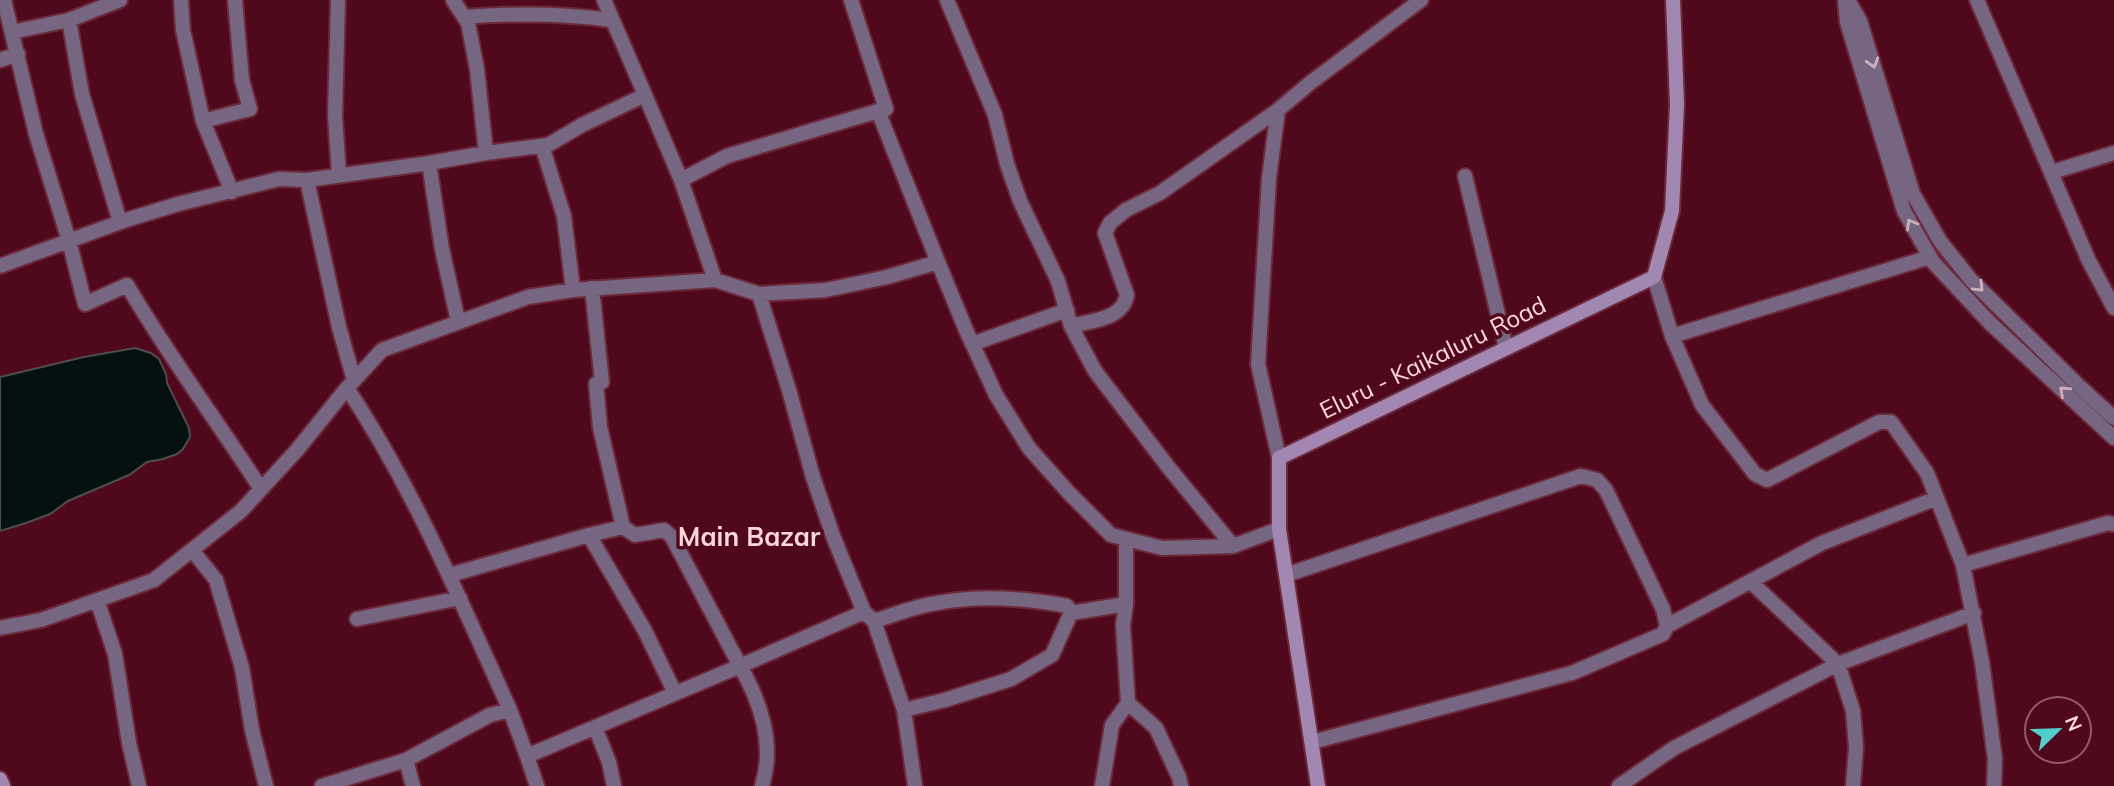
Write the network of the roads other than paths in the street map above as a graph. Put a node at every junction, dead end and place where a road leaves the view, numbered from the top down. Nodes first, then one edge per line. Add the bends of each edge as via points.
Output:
1 (4, 0) edge
2 (120, 0) edge
3 (181, 0) edge
4 (235, 0) edge
5 (338, 0) edge
6 (453, 0) edge
7 (604, 0) edge
8 (851, 0) edge
9 (947, 0) edge
10 (1421, 0) edge
11 (1673, 0) edge
12 (1846, 0) edge
13 (1977, 0) edge
14 (464, 17) junction
15 (69, 20) junction
16 (611, 20) junction
17 (12, 32) junction
18 (18, 54) junction
19 (0, 60) edge
20 (645, 95) junction
21 (1278, 110) junction
22 (878, 111) junction
23 (203, 121) junction
24 (542, 146) junction
25 (486, 153) junction
26 (2114, 153) edge
27 (429, 163) junction
28 (2052, 172) junction
29 (339, 175) junction
30 (1465, 176) dead end
31 (307, 180) junction
32 (681, 180) junction
33 (232, 192) junction
34 (120, 222) junction
35 (69, 241) junction
36 (1930, 257) junction
37 (938, 262) junction
38 (0, 266) edge
39 (1654, 277) junction
40 (715, 279) junction
41 (592, 288) junction
42 (573, 290) junction
43 (759, 294) junction
44 (2114, 308) edge
45 (1067, 310) junction
46 (458, 321) junction
47 (1071, 326) junction
48 (1672, 336) junction
49 (972, 344) junction
50 (1506, 348) junction
51 (350, 384) junction
52 (2114, 418) edge
53 (2114, 438) edge
54 (1279, 458) junction
55 (261, 489) junction
56 (1937, 498) junction
57 (2114, 524) edge
58 (623, 527) junction
59 (1279, 529) junction
60 (589, 535) junction
61 (1126, 539) junction
62 (1233, 546) junction
63 (192, 550) junction
64 (1963, 565) junction
65 (450, 575) junction
66 (1286, 575) junction
67 (1751, 582) junction
68 (460, 598) junction
69 (97, 600) junction
70 (1126, 604) junction
71 (1071, 613) junction
72 (1974, 613) junction
73 (869, 616) junction
74 (357, 620) dead end
75 (1667, 626) junction
76 (0, 628) edge
77 (1838, 664) junction
78 (740, 666) junction
79 (675, 692) junction
80 (1128, 704) junction
81 (510, 710) junction
82 (904, 710) junction
83 (595, 727) junction
84 (1312, 743) junction
85 (527, 756) junction
86 (406, 760) junction
87 (0, 779) edge
88 (3, 786) edge
89 (139, 786) edge
90 (266, 786) edge
91 (322, 786) edge
92 (413, 786) edge
93 (537, 786) edge
94 (614, 786) edge
95 (762, 786) edge
96 (915, 786) edge
97 (1102, 786) edge
98 (1181, 786) edge
99 (1318, 786) edge
100 (1619, 786) edge
101 (1853, 786) edge
102 (1994, 786) edge

1 - 17 street
2 - 15 street
3 - 23 street
4 - 23 street via 242,80 250,109
5 - 29 street via 335,115
6 - 14 street
7 - 16 street
8 - 22 street via 886,109
9 - 45 street via 995,115 1020,201
10 - 21 street
11 - 39 main road via 1677,104 1672,211
36 -> 12 street via 1904,211 1847,22
12 -> 52 street via 1860,21 1913,194 1940,242 1971,280
13 - 28 street
14 - 16 street via 539,14
14 - 25 street via 477,69
15 - 17 street
15 - 34 street via 82,94
16 - 20 street
17 - 18 street
18 - 19 street
18 - 35 street via 36,134
20 - 24 street
20 - 32 street
21 - 47 street via 1160,193 1110,222 1105,233 1127,295 1125,305 1117,314
21 - 54 street via 1269,177 1258,365
22 - 32 street via 727,156
22 - 37 street
23 - 33 street
24 - 25 street
24 - 42 street via 564,216
25 - 27 street
26 - 28 street
27 - 29 street
27 - 46 street
28 - 44 street
29 - 31 street
30 - 50 street
31 - 33 street via 279,179
31 - 51 street
32 - 40 street
33 - 34 street
34 - 35 street
35 - 38 street
35 - 55 street via 85,304 127,285
36 - 48 street
53 -> 36 street via 1990,323
37 - 43 street via 826,290
37 - 49 street
39 - 48 street
39 - 50 main road, Eluru - Kaikaluru Road
40 - 41 street
40 - 43 street
41 - 42 street
41 - 58 street via 602,382 596,384 600,427
42 - 46 street via 528,297
43 - 73 street via 833,536
45 - 47 street
45 - 49 street
46 - 51 street via 382,350
47 - 62 street via 1095,371
48 - 56 street via 1702,405 1755,474 1767,480 1879,422 1891,422 1927,473
49 - 61 street via 996,395 1029,447 1111,535
50 - 54 main road, Eluru - Kaikaluru Road
51 - 55 street
51 - 65 street
54 - 59 main road
55 - 63 street via 242,511
56 - 64 street
56 - 67 street via 1822,543
57 - 64 street
58 - 60 street
58 - 78 street via 635,535 664,530 673,537
59 - 62 street
59 - 66 main road
60 - 65 street
60 - 79 street
61 - 62 street via 1162,548
61 - 70 street
63 - 69 street via 154,580
63 - 90 street via 216,580 242,668
64 - 72 street
65 - 68 street
66 - 75 street via 1581,476 1597,480 1606,490
66 - 84 main road
67 - 75 street
67 - 77 street
68 - 74 street
68 - 81 street
69 - 76 street via 41,620
69 - 89 street via 115,654
70 - 71 street
70 - 80 street
71 - 73 street via 1067,606 993,598
71 - 82 street via 1052,655 1011,679
72 - 77 street
72 - 102 street via 1995,759
73 - 78 street
73 - 82 street
75 - 84 street via 1664,634 1572,673
77 - 100 street via 1674,748
77 - 101 street via 1853,711
78 - 79 street
78 - 95 street via 764,721 768,751
79 - 83 street
80 - 97 street via 1112,725
80 - 98 street via 1156,728
81 - 85 street
81 - 86 street via 490,715
82 - 96 street
83 - 85 street
83 - 94 street
84 - 99 main road
85 - 93 street
86 - 91 street
86 - 92 street
87 - 88 main road

